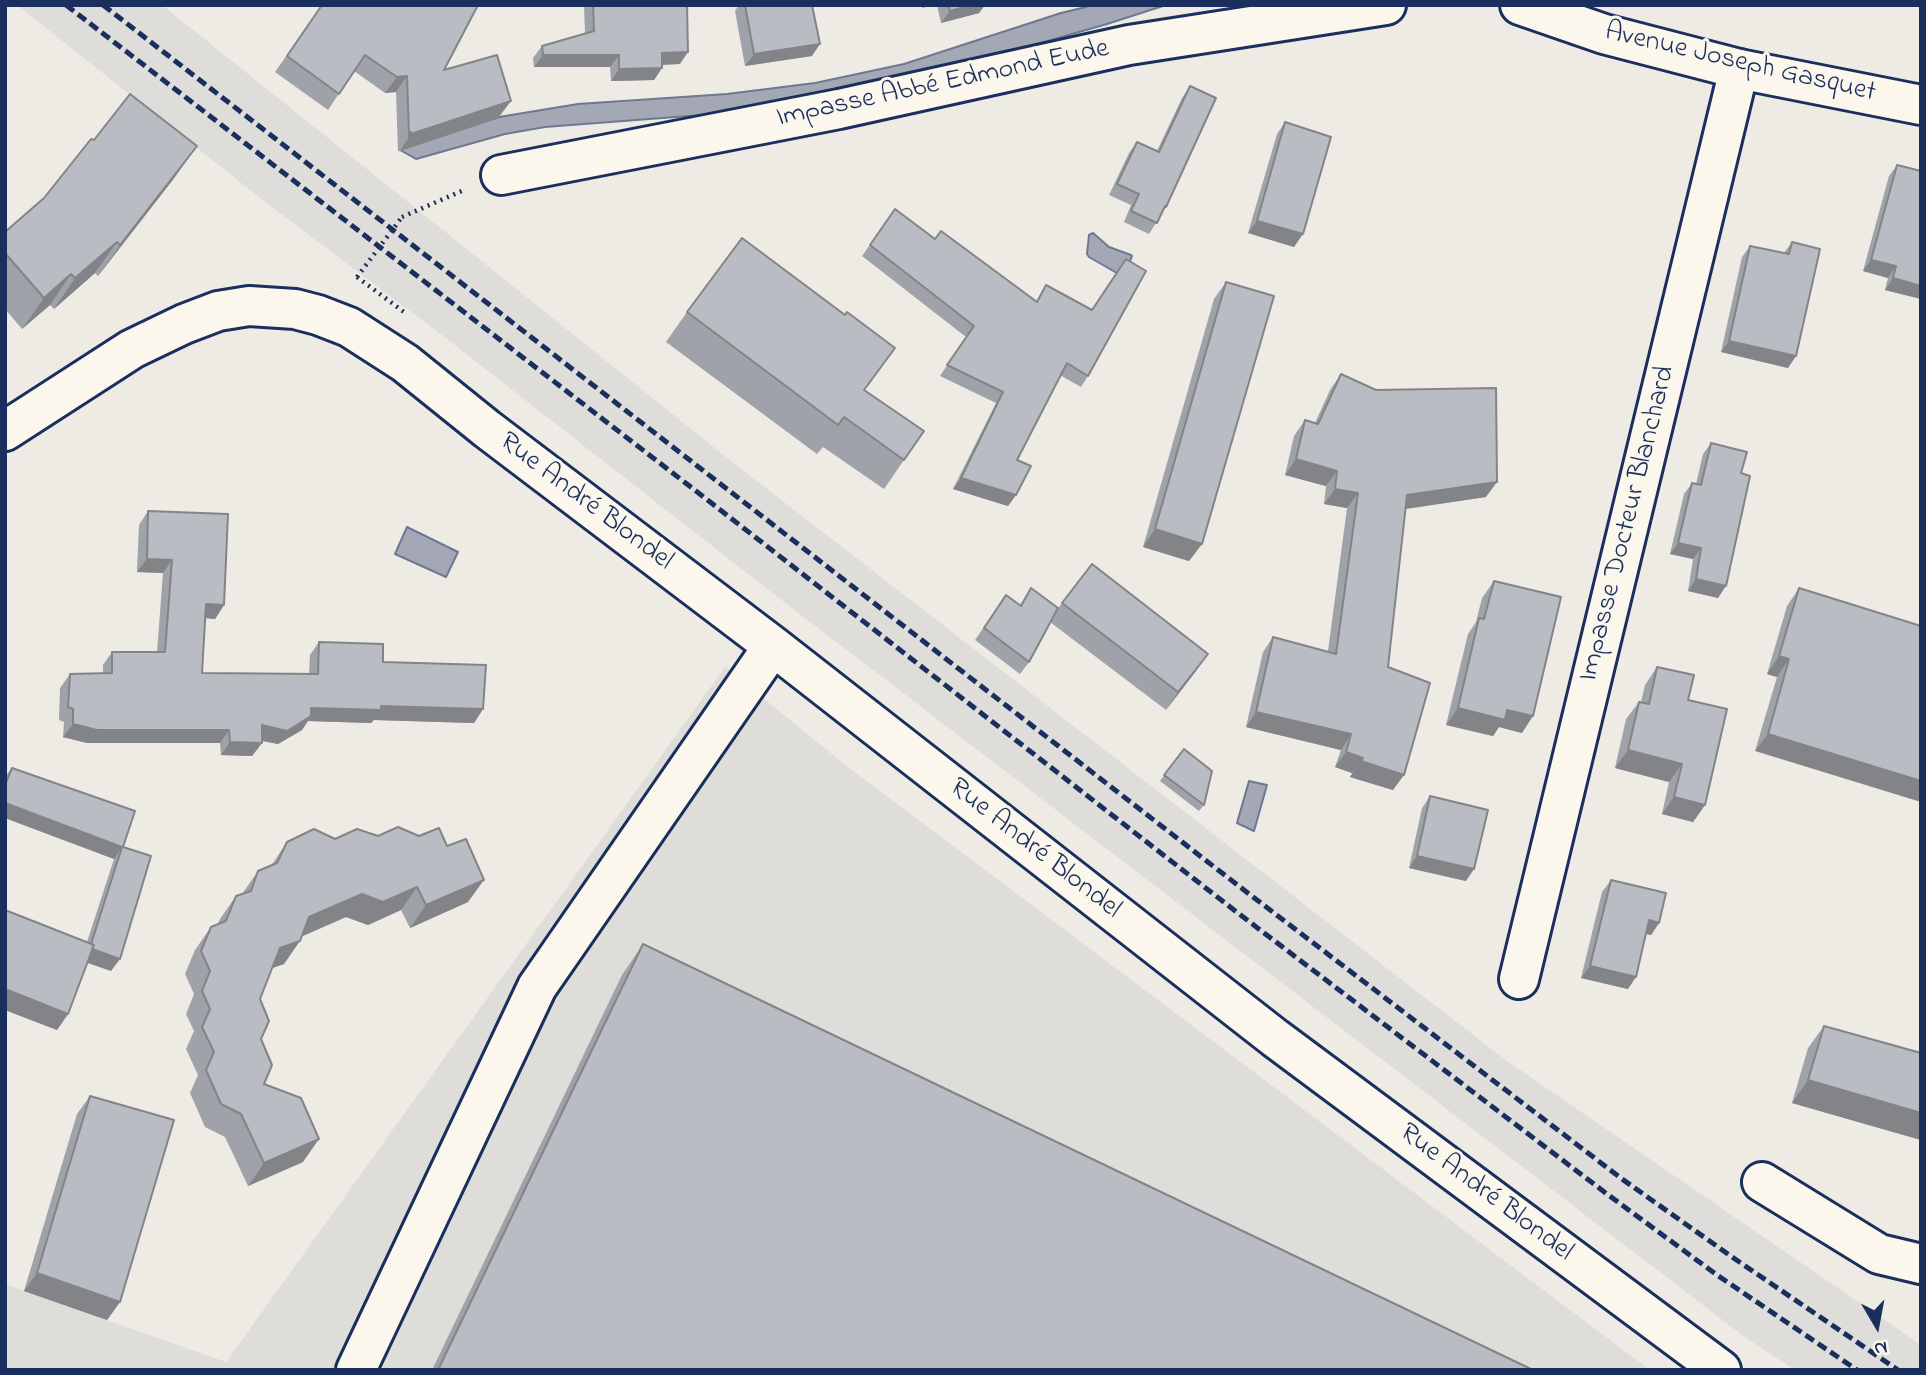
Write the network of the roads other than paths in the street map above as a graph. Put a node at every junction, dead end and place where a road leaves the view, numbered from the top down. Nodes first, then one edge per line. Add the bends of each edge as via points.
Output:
1 (1386, 5) edge
2 (1520, 5) edge
3 (1565, 13) edge
4 (1739, 69) junction
5 (1921, 105) edge
6 (501, 175) road end
7 (5, 431) edge
8 (772, 646) junction
9 (1519, 979) dead end
10 (1762, 1182) dead end
11 (1921, 1264) edge
12 (356, 1370) edge
13 (1721, 1370) edge

1 - 6 street, Impasse Abbé Edmond Eude via 1129,45 839,109
2 - 3 street, Avenue Joseph Gasquet
3 - 4 street, Avenue Joseph Gasquet via 1604,34
4 - 5 street, Avenue Joseph Gasquet
4 - 9 street, Impasse Docteur Blanchard
7 - 8 street, Rue André Blondel via 132,349 218,311 249,306 318,315 349,327 405,363
8 - 12 street via 537,988
8 - 13 street, Rue André Blondel via 1275,1038
10 - 11 street via 1880,1254

